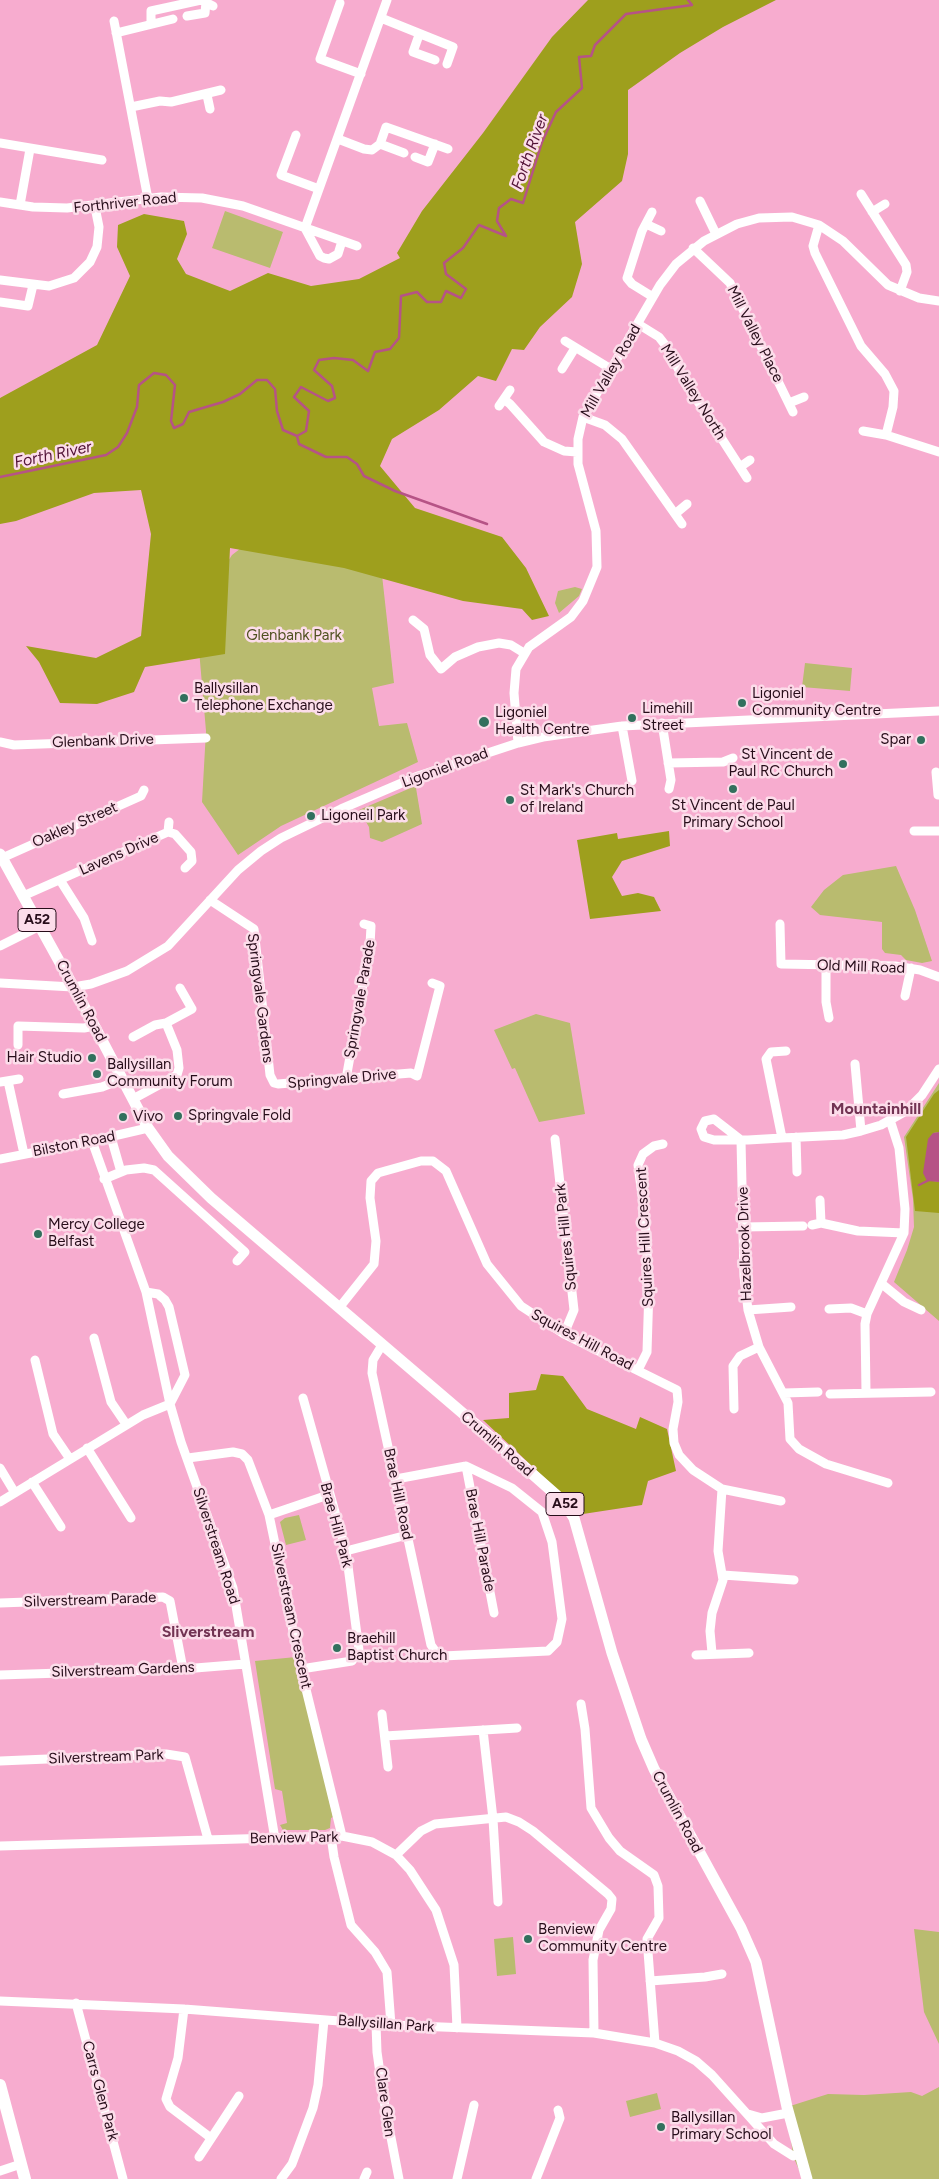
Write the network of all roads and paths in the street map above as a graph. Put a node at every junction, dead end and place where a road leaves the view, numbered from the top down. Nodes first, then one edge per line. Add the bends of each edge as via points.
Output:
1 (387, 0) edge
2 (340, 3) dead end
3 (187, 16) dead end
4 (381, 18) junction
5 (173, 19) dead end
6 (114, 22) dead end
7 (151, 24) junction
8 (116, 33) junction
9 (419, 35) junction
10 (435, 60) dead end
11 (447, 64) dead end
12 (361, 74) junction
13 (221, 90) dead end
14 (207, 95) junction
15 (131, 106) junction
16 (210, 109) dead end
17 (296, 135) dead end
18 (338, 139) junction
19 (0, 143) edge
20 (380, 144) junction
21 (435, 144) junction
22 (30, 149) junction
23 (448, 149) dead end
24 (404, 153) dead end
25 (415, 157) dead end
26 (102, 160) dead end
27 (319, 189) junction
28 (861, 194) dead end
29 (148, 199) junction
30 (700, 201) dead end
31 (0, 202) edge
32 (885, 204) dead end
33 (20, 205) junction
34 (95, 207) junction
35 (652, 212) dead end
36 (872, 212) junction
37 (646, 224) junction
38 (819, 225) junction
39 (305, 228) junction
40 (661, 231) dead end
41 (716, 234) junction
42 (342, 241) junction
43 (357, 246) dead end
44 (693, 248) junction
45 (0, 280) edge
46 (33, 285) junction
47 (900, 291) junction
48 (653, 297) junction
49 (939, 301) edge
50 (0, 302) edge
51 (638, 324) junction
52 (565, 341) dead end
53 (575, 348) junction
54 (562, 369) dead end
55 (611, 369) junction
56 (510, 390) dead end
57 (804, 397) dead end
58 (789, 403) junction
59 (793, 412) dead end
60 (584, 417) junction
61 (863, 430) dead end
62 (886, 435) junction
63 (577, 452) junction
64 (939, 452) edge
65 (750, 460) dead end
66 (740, 467) junction
67 (747, 478) dead end
68 (687, 504) dead end
69 (675, 514) junction
70 (682, 524) dead end
71 (413, 620) dead end
72 (524, 653) junction
73 (939, 711) edge
74 (662, 723) junction
75 (622, 726) junction
76 (206, 738) dead end
77 (0, 742) edge
78 (518, 743) junction
79 (732, 758) dead end
80 (668, 763) junction
81 (936, 772) dead end
82 (632, 781) dead end
83 (938, 785) edge
84 (144, 790) dead end
85 (669, 790) dead end
86 (938, 794) edge
87 (169, 822) dead end
88 (914, 831) dead end
89 (939, 831) edge
90 (168, 832) junction
91 (1, 856) edge
92 (185, 868) dead end
93 (60, 880) junction
94 (24, 896) junction
95 (210, 900) junction
96 (364, 924) dead end
97 (780, 924) dead end
98 (40, 926) junction
99 (92, 941) dead end
100 (0, 946) edge
101 (826, 965) junction
102 (911, 968) junction
103 (939, 977) edge
104 (0, 983) edge
105 (432, 983) dead end
106 (73, 987) junction
107 (180, 988) dead end
108 (905, 996) dead end
109 (829, 1018) dead end
110 (166, 1023) junction
111 (95, 1026) junction
112 (133, 1036) dead end
113 (18, 1045) dead end
114 (786, 1051) dead end
115 (855, 1064) dead end
116 (939, 1069) edge
117 (19, 1079) dead end
118 (122, 1079) junction
119 (346, 1079) junction
120 (4, 1081) edge
121 (278, 1084) joint
122 (63, 1094) dead end
123 (133, 1099) junction
124 (890, 1120) junction
125 (148, 1128) junction
126 (861, 1131) junction
127 (112, 1137) junction
128 (796, 1137) junction
129 (782, 1138) junction
130 (555, 1139) dead end
131 (92, 1142) junction
132 (663, 1144) dead end
133 (24, 1154) junction
134 (0, 1159) edge
135 (122, 1172) junction
136 (797, 1172) dead end
137 (104, 1179) junction
138 (820, 1200) dead end
139 (812, 1225) junction
140 (743, 1227) junction
141 (904, 1233) junction
142 (237, 1261) dead end
143 (882, 1284) junction
144 (146, 1292) junction
145 (791, 1306) dead end
146 (339, 1308) junction
147 (829, 1308) dead end
148 (748, 1310) junction
149 (921, 1310) dead end
150 (867, 1314) junction
151 (564, 1334) junction
152 (94, 1338) dead end
153 (382, 1345) junction
154 (759, 1347) junction
155 (35, 1360) dead end
156 (638, 1370) junction
157 (818, 1392) dead end
158 (866, 1392) junction
159 (931, 1392) dead end
160 (784, 1393) junction
161 (830, 1394) dead end
162 (303, 1398) dead end
163 (170, 1404) junction
164 (734, 1409) dead end
165 (126, 1424) junction
166 (86, 1448) junction
167 (188, 1458) junction
168 (70, 1459) junction
169 (466, 1466) junction
170 (0, 1468) edge
171 (396, 1479) junction
172 (32, 1482) junction
173 (888, 1483) dead end
174 (722, 1489) junction
175 (15, 1493) junction
176 (328, 1495) junction
177 (781, 1501) dead end
178 (0, 1502) edge
179 (269, 1515) junction
180 (131, 1518) dead end
181 (61, 1527) dead end
182 (407, 1535) junction
183 (346, 1551) junction
184 (723, 1576) junction
185 (794, 1580) dead end
186 (0, 1603) edge
187 (494, 1613) dead end
188 (712, 1653) junction
189 (749, 1653) dead end
190 (696, 1655) dead end
191 (245, 1664) junction
192 (183, 1669) junction
193 (301, 1670) junction
194 (0, 1675) edge
195 (581, 1704) dead end
196 (382, 1714) dead end
197 (517, 1728) dead end
198 (483, 1730) junction
199 (385, 1736) junction
200 (0, 1761) edge
201 (388, 1767) dead end
202 (493, 1819) junction
203 (331, 1836) junction
204 (342, 1836) junction
205 (208, 1839) junction
206 (275, 1839) junction
207 (0, 1846) edge
208 (396, 1855) junction
209 (498, 1902) dead end
210 (722, 1974) dead end
211 (650, 1981) junction
212 (0, 2001) edge
213 (76, 2003) junction
214 (184, 2009) junction
215 (324, 2020) junction
216 (376, 2024) junction
217 (391, 2025) junction
218 (457, 2028) junction
219 (594, 2032) junction
220 (655, 2043) junction
221 (0, 2085) edge
222 (239, 2096) dead end
223 (474, 2105) dead end
224 (558, 2110) dead end
225 (746, 2113) junction
226 (788, 2113) junction
227 (212, 2138) junction
228 (799, 2154) junction
229 (199, 2157) dead end
230 (21, 2164) junction
231 (0, 2171) edge
232 (25, 2179) edge
233 (123, 2179) edge
234 (281, 2179) edge
235 (399, 2179) edge
236 (457, 2179) edge
237 (536, 2179) edge
238 (807, 2179) edge

1 - 4 street
2 - 12 street via 320,59
3 - 7 street via 206,13 209,4 201,0 151,11
4 - 9 street
4 - 12 street
5 - 7 street
6 - 8 street
7 - 8 street
8 - 15 street
9 - 10 street via 414,52
9 - 11 street via 453,48
12 - 18 street
13 - 14 street
14 - 15 street
14 - 16 street
15 - 29 street
17 - 27 street via 281,175
18 - 20 street via 368,151
18 - 27 street
19 - 22 street
20 - 21 street via 386,127
20 - 24 street
21 - 23 street
21 - 25 street via 428,162
22 - 26 street
22 - 33 street
27 - 39 street
28 - 36 street
29 - 34 street, Forthriver Road
29 - 39 street, Forthriver Road via 175,196 212,200 243,206
30 - 41 street
31 - 33 street, Forthriver Road
32 - 36 street
33 - 34 street, Forthriver Road
34 - 46 street via 99,235 86,267 74,278 58,285
35 - 37 street
36 - 47 street via 906,264 907,272
37 - 40 street
37 - 48 street via 628,278
38 - 41 street, Mill Valley Road via 780,216 736,224
38 - 47 street, Mill Valley Road via 843,240 879,278
38 - 62 street via 813,246 815,253 861,346 885,374 894,391
39 - 42 street, Forthriver Road
39 - 42 street via 324,258 338,254
41 - 44 street, Mill Valley Road
42 - 43 street, Forthriver Road
44 - 48 street, Mill Valley Road via 672,269
44 - 58 street, Mill Valley Place via 730,283
45 - 46 street
46 - 50 street via 28,306
47 - 49 street, Mill Valley Road
48 - 51 street, Mill Valley Road
51 - 55 street, Mill Valley Road
51 - 66 street, Mill Valley North via 659,337 666,346
52 - 53 street
53 - 54 street
53 - 55 street
55 - 60 street, Mill Valley Road
56 - 63 street via 502,403 510,404 544,442 564,451
57 - 58 street
58 - 59 street, Mill Valley Place
60 - 63 street, Mill Valley Road
60 - 69 street via 605,425 622,439
61 - 62 street
62 - 64 street
63 - 72 street, Mill Valley Road via 596,531 597,567 584,600 571,616
65 - 66 street
66 - 67 street, Mill Valley North
68 - 69 street
69 - 70 street
71 - 72 street via 424,629 430,655 441,669 456,657 499,642
72 - 78 street via 516,669
73 - 74 street, Ligoniel Road
74 - 75 street, Ligoniel Road
74 - 80 street
75 - 78 street, Ligoniel Road
75 - 82 street
76 - 77 street, Glenbank Drive via 14,745
78 - 95 street, Ligoniel Road via 418,776 281,838 243,866
79 - 80 street via 723,762
80 - 85 street
81 - 83 street
83 - 86 street
84 - 91 street, Oakley Street via 141,796
87 - 90 street
88 - 89 street
90 - 92 street, Lavens Drive via 175,834 191,852 192,861
90 - 93 street, Lavens Drive
91 - 94 main road, Crumlin Road / A52
93 - 94 street, Lavens Drive
93 - 99 street via 84,918
94 - 98 main road, Crumlin Road / A52
95 - 106 street, Ligoniel Road via 160,952 119,974
95 - 121 street, Springvale Gardens via 254,929 270,1075
96 - 119 street, Springvale Parade via 371,926 370,945
97 - 101 street, Old Mill Road via 781,964
98 - 100 street
98 - 106 main road, Crumlin Road / A52
101 - 102 street, Old Mill Road
101 - 109 street
102 - 103 street, Old Mill Road
102 - 108 street
104 - 106 street, Ligoniel Road
105 - 119 street, Springvale Drive via 440,986 417,1076
106 - 111 main road, Crumlin Road / A52
107 - 110 street via 192,1009
110 - 112 street
110 - 123 street via 177,1050 177,1075
111 - 113 street via 18,1026
111 - 118 main road, Crumlin Road / A52
114 - 129 street via 771,1052 766,1059
115 - 126 street
116 - 124 street via 915,1103
117 - 120 street
118 - 122 street via 102,1087
118 - 123 main road, Crumlin Road / A52
119 - 121 street, Springvale Drive
120 - 133 street
123 - 125 main road, Crumlin Road / A52
124 - 126 street
124 - 141 street via 899,1148
125 - 127 street, Bilston Road
125 - 146 main road, Crumlin Road / A52 via 168,1156 211,1198
126 - 128 street
127 - 131 street, Bilston Road
127 - 135 street
128 - 129 street
128 - 136 street
129 - 140 street, Hazelbrook Drive via 741,1140
130 - 151 street, Squires Hill Park via 574,1310
131 - 133 street, Bilston Road
131 - 137 street, Silverstream Road
132 - 156 street, Squires Hill Crescent via 643,1154 638,1166 645,1218 649,1306 647,1352
133 - 134 street, Bilston Road
135 - 137 street
135 - 142 street via 144,1168 154,1170 245,1252
137 - 144 street, Silverstream Road
138 - 139 street
139 - 140 street
139 - 141 street
140 - 148 street, Hazelbrook Drive
141 - 143 street
143 - 149 street via 904,1302
143 - 150 street
144 - 163 street, Silverstream Road
144 - 163 street via 158,1294 169,1307 185,1375
145 - 148 street
146 - 151 street, Squires Hill Road via 374,1264 376,1240 371,1181 378,1174 422,1161 433,1161 446,1171 488,1264 504,1287 521,1306
146 - 153 main road, Crumlin Road / A52
147 - 150 street via 851,1308
148 - 154 street, Hazelbrook Drive
150 - 158 street
151 - 156 street, Squires Hill Road
152 - 165 street via 111,1402
153 - 171 street, Brae Hill Road via 372,1373
153 - 226 main road, Crumlin Road / A52 via 563,1502 574,1518 612,1653 641,1739 756,1962
154 - 160 street, Hazelbrook Drive
154 - 164 street via 740,1356 734,1366
155 - 168 street via 53,1434
156 - 174 street, Squires Hill Road via 677,1390 674,1443 693,1470
157 - 160 street
158 - 159 street
158 - 161 street
160 - 173 street, Hazelbrook Drive via 788,1403 789,1433 794,1445 826,1464
162 - 176 street, Brae Hill Park
163 - 165 street
163 - 167 street, Silverstream Road
165 - 166 street
166 - 168 street
166 - 180 street
167 - 179 street, Silverstream Crescent via 233,1452 242,1454 248,1460
167 - 191 street, Silverstream Road via 233,1588
168 - 172 street
169 - 171 street
169 - 182 street, Brae Hill Road via 512,1488 542,1512 552,1542 562,1620 557,1642 548,1651 443,1656 436,1652 431,1645
169 - 187 street, Brae Hill Parade
170 - 175 street
171 - 182 street, Brae Hill Road
172 - 175 street
172 - 181 street
174 - 177 street
174 - 184 street via 718,1550
175 - 178 street
176 - 179 street
176 - 183 street, Brae Hill Park
179 - 193 street, Silverstream Crescent
182 - 183 street
183 - 193 street, Brae Hill Park via 359,1650 352,1661
184 - 185 street
184 - 188 street via 712,1613
186 - 192 street, Silverstream Parade via 163,1596 170,1601
188 - 189 street
188 - 190 street
191 - 192 street, Silverstream Gardens
191 - 206 street, Silverstream Road via 254,1700
192 - 194 street, Silverstream Gardens
193 - 204 street, Silverstream Crescent
195 - 211 street via 591,1808 620,1851 654,1875 658,1886 659,1918 647,1939
196 - 199 street
197 - 198 street
198 - 199 street
198 - 202 street
199 - 201 street
200 - 205 street, Silverstream Park via 166,1754 185,1757
202 - 208 street via 435,1824 420,1831
202 - 209 street
202 - 219 street via 506,1817 526,1826 612,1899 595,1947
203 - 204 street, Benview Park
203 - 206 street, Benview Park
203 - 217 street via 351,1925 388,1972
204 - 208 street, Benview Park via 372,1842
205 - 206 street, Benview Park
205 - 207 street, Benview Park
208 - 218 street, Benview Park via 425,1891 446,1936 454,1966
210 - 211 street
211 - 220 street
212 - 213 street, Ballysillan Park
213 - 214 street, Ballysillan Park
213 - 233 street, Carrs Glen Park
214 - 215 street, Ballysillan Park
214 - 227 street via 178,2058 166,2099 170,2107
215 - 216 street, Ballysillan Park
215 - 234 street via 318,2085 312,2108 292,2164
216 - 217 street, Ballysillan Park
216 - 235 street, Clare Glen via 391,2146
217 - 218 street, Ballysillan Park
218 - 219 street, Ballysillan Park
219 - 220 street, Ballysillan Park
220 - 225 street, Ballysillan Park via 696,2061
221 - 230 highway
222 - 227 street
223 - 236 street
224 - 237 street via 560,2118
225 - 226 street via 762,2118
225 - 228 street, Ballysillan Park via 774,2144 793,2156
226 - 228 main road, Crumlin Road / A52
227 - 229 street
228 - 238 main road, Crumlin Road / A52
230 - 231 street
230 - 232 highway

